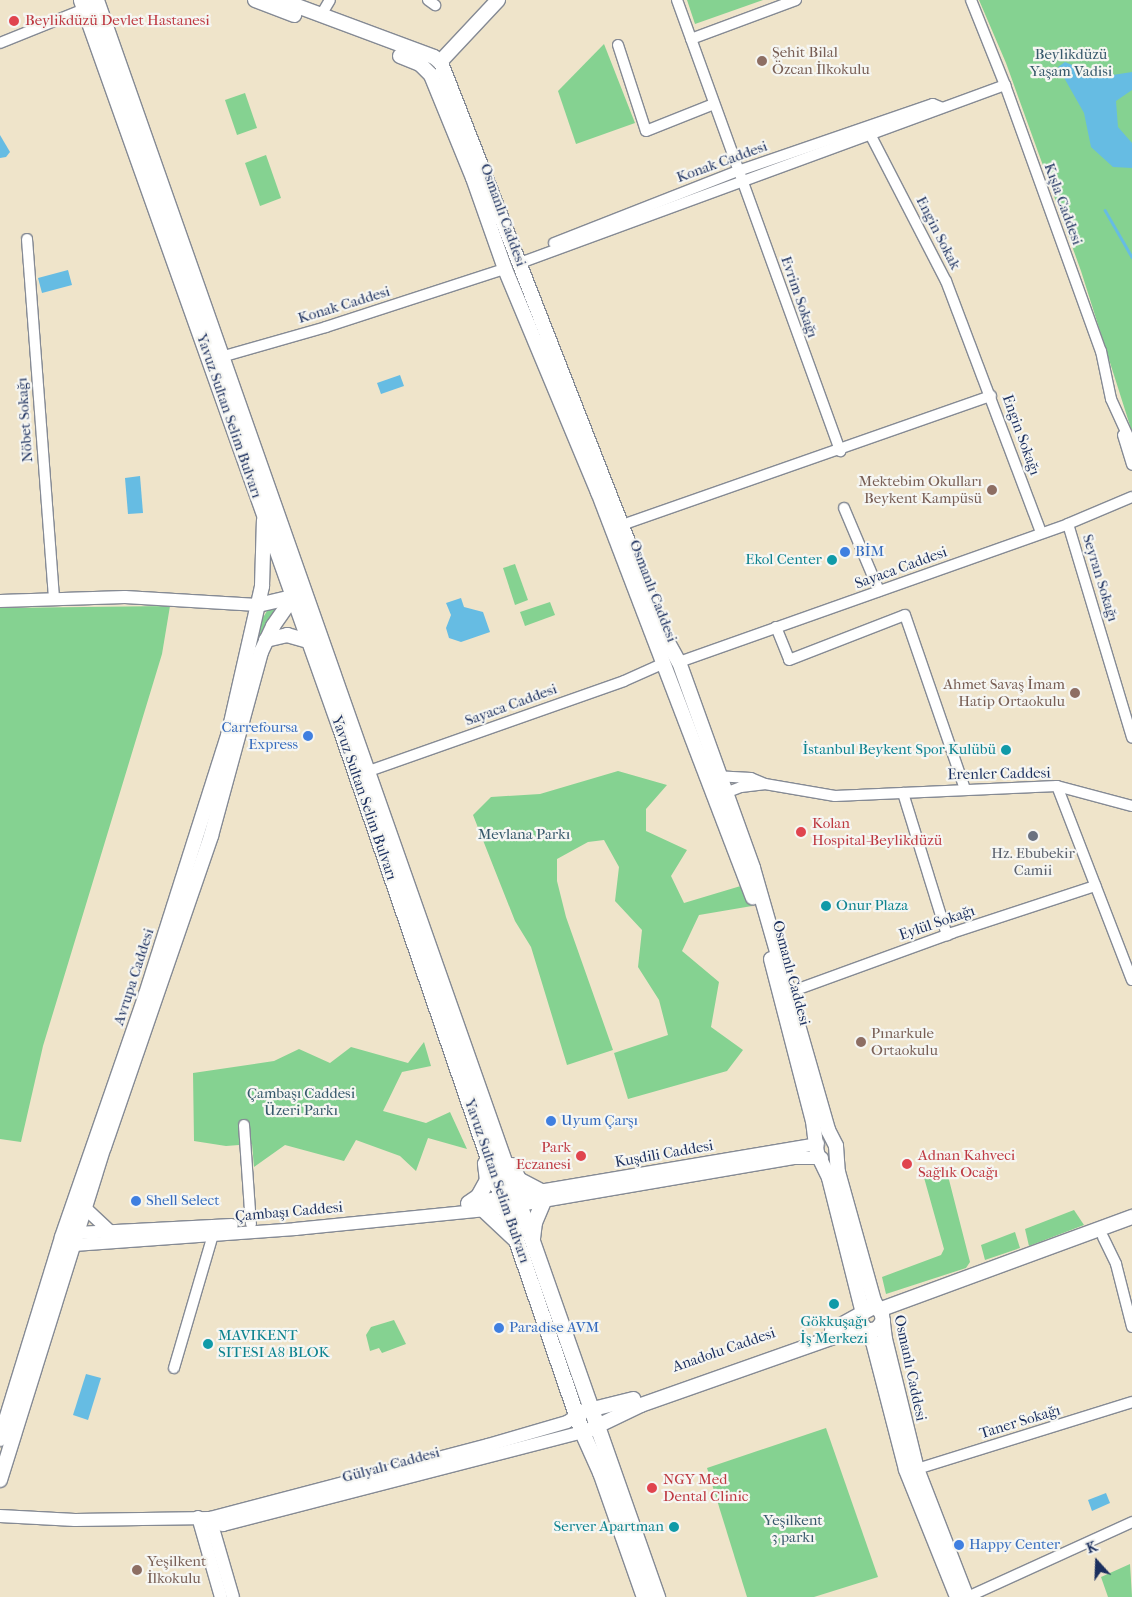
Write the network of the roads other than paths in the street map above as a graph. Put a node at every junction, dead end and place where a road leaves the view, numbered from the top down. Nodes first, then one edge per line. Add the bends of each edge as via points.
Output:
1 (255, 0) edge
2 (281, 0) edge
3 (330, 0) edge
4 (498, 0) edge
5 (677, 0) edge
6 (796, 0) edge
7 (971, 0) edge
8 (92, 4) edge
9 (321, 15) dead end
10 (691, 39) junction
11 (0, 43) edge
12 (618, 45) dead end
13 (433, 65) junction
14 (1005, 85) junction
15 (714, 104) junction
16 (940, 107) junction
17 (871, 136) junction
18 (738, 171) junction
19 (743, 182) junction
20 (28, 239) dead end
21 (519, 260) junction
22 (505, 269) junction
23 (972, 347) joint
24 (221, 356) junction
25 (991, 396) junction
26 (1120, 419) junction
27 (1132, 445) edge
28 (840, 451) junction
29 (1132, 465) edge
30 (1132, 497) edge
31 (844, 508) dead end
32 (264, 516) junction
33 (1068, 524) junction
34 (622, 525) junction
35 (1041, 533) junction
36 (879, 591) junction
37 (298, 596) junction
38 (54, 599) junction
39 (0, 601) edge
40 (258, 605) junction
41 (776, 627) junction
42 (266, 640) junction
43 (308, 641) junction
44 (678, 661) junction
45 (663, 665) junction
46 (1131, 728) edge
47 (1132, 738) edge
48 (714, 776) junction
49 (364, 779) junction
50 (765, 784) junction
51 (1057, 786) junction
52 (965, 789) junction
53 (903, 793) junction
54 (721, 795) junction
55 (1132, 806) edge
56 (1095, 886) junction
57 (946, 935) junction
58 (1132, 980) edge
59 (790, 992) junction
60 (244, 1125) dead end
61 (818, 1144) junction
62 (492, 1148) junction
63 (830, 1151) junction
64 (605, 1186) junction
65 (543, 1197) junction
66 (510, 1201) junction
67 (468, 1203) junction
68 (85, 1208) junction
69 (484, 1210) junction
70 (1132, 1217) edge
71 (251, 1224) junction
72 (1132, 1224) edge
73 (111, 1232) junction
74 (1102, 1234) junction
75 (213, 1235) junction
76 (71, 1238) junction
77 (525, 1242) junction
78 (863, 1314) junction
79 (881, 1314) junction
80 (1132, 1327) edge
81 (867, 1329) junction
82 (174, 1368) dead end
83 (1132, 1402) edge
84 (593, 1410) junction
85 (576, 1416) junction
86 (599, 1426) junction
87 (582, 1432) junction
88 (0, 1439) edge
89 (917, 1469) junction
90 (0, 1480) edge
91 (0, 1516) edge
92 (204, 1517) junction
93 (1132, 1522) edge
94 (965, 1596) edge
95 (221, 1597) edge
96 (234, 1597) edge
97 (644, 1597) edge
98 (657, 1597) edge

1 - 13 main road
2 - 13 main road
3 - 9 street
4 - 13 main road
5 - 10 street, Evrim Sokağı
6 - 10 street
7 - 14 street, Kışla Caddesi
8 - 11 street
8 - 24 main road, Yavuz Sultan Selim Bulvarı
8 - 32 main road, Yavuz Sultan Selim Bulvarı
10 - 15 street, Evrim Sokağı
12 - 15 street via 646,131
13 - 21 main road, Osmanlı Caddesi
13 - 22 main road, Osmanlı Caddesi
14 - 16 street, Konak Caddesi
14 - 26 street, Kışla Caddesi via 1101,350 1111,399
15 - 18 street, Evrim Sokağı
16 - 17 street, Konak Caddesi via 936,113
16 - 18 street, Konak Caddesi via 933,104
17 - 19 street, Konak Caddesi
17 - 23 street, Engin Sokak via 946,281
18 - 19 street, Evrim Sokağı
18 - 21 street, Konak Caddesi
19 - 21 street, Konak Caddesi
19 - 28 street, Evrim Sokağı
20 - 38 street, Nöbet Sokağı
21 - 22 main road via 517,273
21 - 34 main road, Osmanlı Caddesi
22 - 24 street, Konak Caddesi via 326,327
22 - 45 main road, Osmanlı Caddesi via 598,492
23 - 25 street, Engin Sokağı
24 - 37 main road, Yavuz Sultan Selim Bulvarı
25 - 28 street
25 - 35 street, Engin Sokağı
26 - 27 street
26 - 29 street
28 - 34 street, Osmanlı Caddesi
30 - 33 street, Sayaca Caddesi
31 - 36 street
32 - 37 main road, Yavuz Sultan Selim Bulvarı
32 - 40 main road, Avrupa Caddesi via 264,566
33 - 35 street, Sayaca Caddesi
33 - 46 street, Seyran Sokağı
34 - 44 main road, Osmanlı Caddesi
35 - 36 street, Sayaca Caddesi
36 - 41 street, Sayaca Caddesi
37 - 40 main road
37 - 42 main road, Avrupa Caddesi
37 - 43 main road, Yavuz Sultan Selim Bulvarı
37 - 49 main road, Yavuz Sultan Selim Bulvarı
38 - 39 street
38 - 40 street via 125,597
40 - 76 main road, Avrupa Caddesi via 242,683 212,790
41 - 44 street, Sayaca Caddesi
41 - 52 street via 789,660 905,615
42 - 43 main road via 287,635
42 - 68 main road, Avrupa Caddesi via 211,836
43 - 49 main road, Yavuz Sultan Selim Bulvarı
44 - 45 main road via 669,654
44 - 48 main road, Osmanlı Caddesi
45 - 48 main road, Osmanlı Caddesi
45 - 49 street, Sayaca Caddesi
46 - 47 street, Seyran Sokağı
48 - 50 street, Erenler Caddesi via 751,778
48 - 54 main road, Osmanlı Caddesi
49 - 62 main road, Yavuz Sultan Selim Bulvarı
50 - 53 street, Erenler Caddesi via 835,796
50 - 54 street
51 - 52 street, Erenler Caddesi
51 - 55 street
51 - 56 street, Erenler Caddesi
52 - 53 street, Erenler Caddesi
53 - 57 street
54 - 59 main road, Osmanlı Caddesi via 754,868
54 - 61 main road, Osmanlı Caddesi via 755,902
56 - 57 street, Eylül Sokağı
56 - 58 street, Erenler Caddesi
57 - 59 street, Eylül Sokağı
59 - 63 main road, Osmanlı Caddesi
60 - 71 street
61 - 63 main road via 826,1139
61 - 64 street, Kuşdili Caddesi
62 - 65 main road via 506,1155 518,1179
62 - 66 main road, Yavuz Sultan Selim Bulvarı
62 - 67 main road via 487,1180 478,1196
63 - 64 street, Kuşdili Caddesi
63 - 78 main road, Osmanlı Caddesi
63 - 79 main road, Osmanlı Caddesi
64 - 65 street, Kuşdili Caddesi
65 - 66 street, Kuşdili Caddesi
65 - 77 main road
66 - 67 street, Çambaşı Caddesi
66 - 69 street, Çambaşı Caddesi
66 - 77 main road, Yavuz Sultan Selim Bulvarı
67 - 71 street, Çambaşı Caddesi
68 - 73 street
68 - 76 main road, Avrupa Caddesi
69 - 75 street, Çambaşı Caddesi
69 - 77 main road
70 - 74 main road
71 - 73 street, Çambaşı Caddesi
72 - 74 main road
73 - 76 street, Çambaşı Caddesi
74 - 79 main road
74 - 80 street via 1116,1264
75 - 76 street, Çambaşı Caddesi
75 - 82 street
76 - 88 main road, Avrupa Caddesi
76 - 90 main road, Avrupa Caddesi
77 - 84 main road, Yavuz Sultan Selim Bulvarı
77 - 85 main road, Yavuz Sultan Selim Bulvarı
78 - 79 main road, Anadolu Caddesi
78 - 81 main road, Osmanlı Caddesi via 862,1321
78 - 84 main road, Anadolu Caddesi via 844,1326
79 - 81 main road, Anadolu Caddesi via 877,1329
79 - 89 main road, Osmanlı Caddesi
81 - 86 main road, Anadolu Caddesi via 819,1342 662,1397 622,1412
81 - 94 main road, Osmanlı Caddesi via 906,1470
83 - 89 street, Taner Sokağı
84 - 85 main road, Anadolu Caddesi
84 - 86 main road, Yavuz Sultan Selim Bulvarı
85 - 87 main road, Yavuz Sultan Selim Bulvarı
85 - 92 street, Gülyalı Caddesi via 567,1422 488,1445
86 - 87 main road, Anadolu Caddesi
86 - 98 main road, Yavuz Sultan Selim Bulvarı
87 - 92 street, Gülyalı Caddesi via 223,1525
87 - 97 main road, Yavuz Sultan Selim Bulvarı via 600,1472
89 - 94 main road, Osmanlı Caddesi
91 - 92 street, Gülyalı Caddesi via 75,1520
92 - 95 street
92 - 96 street
93 - 94 street

